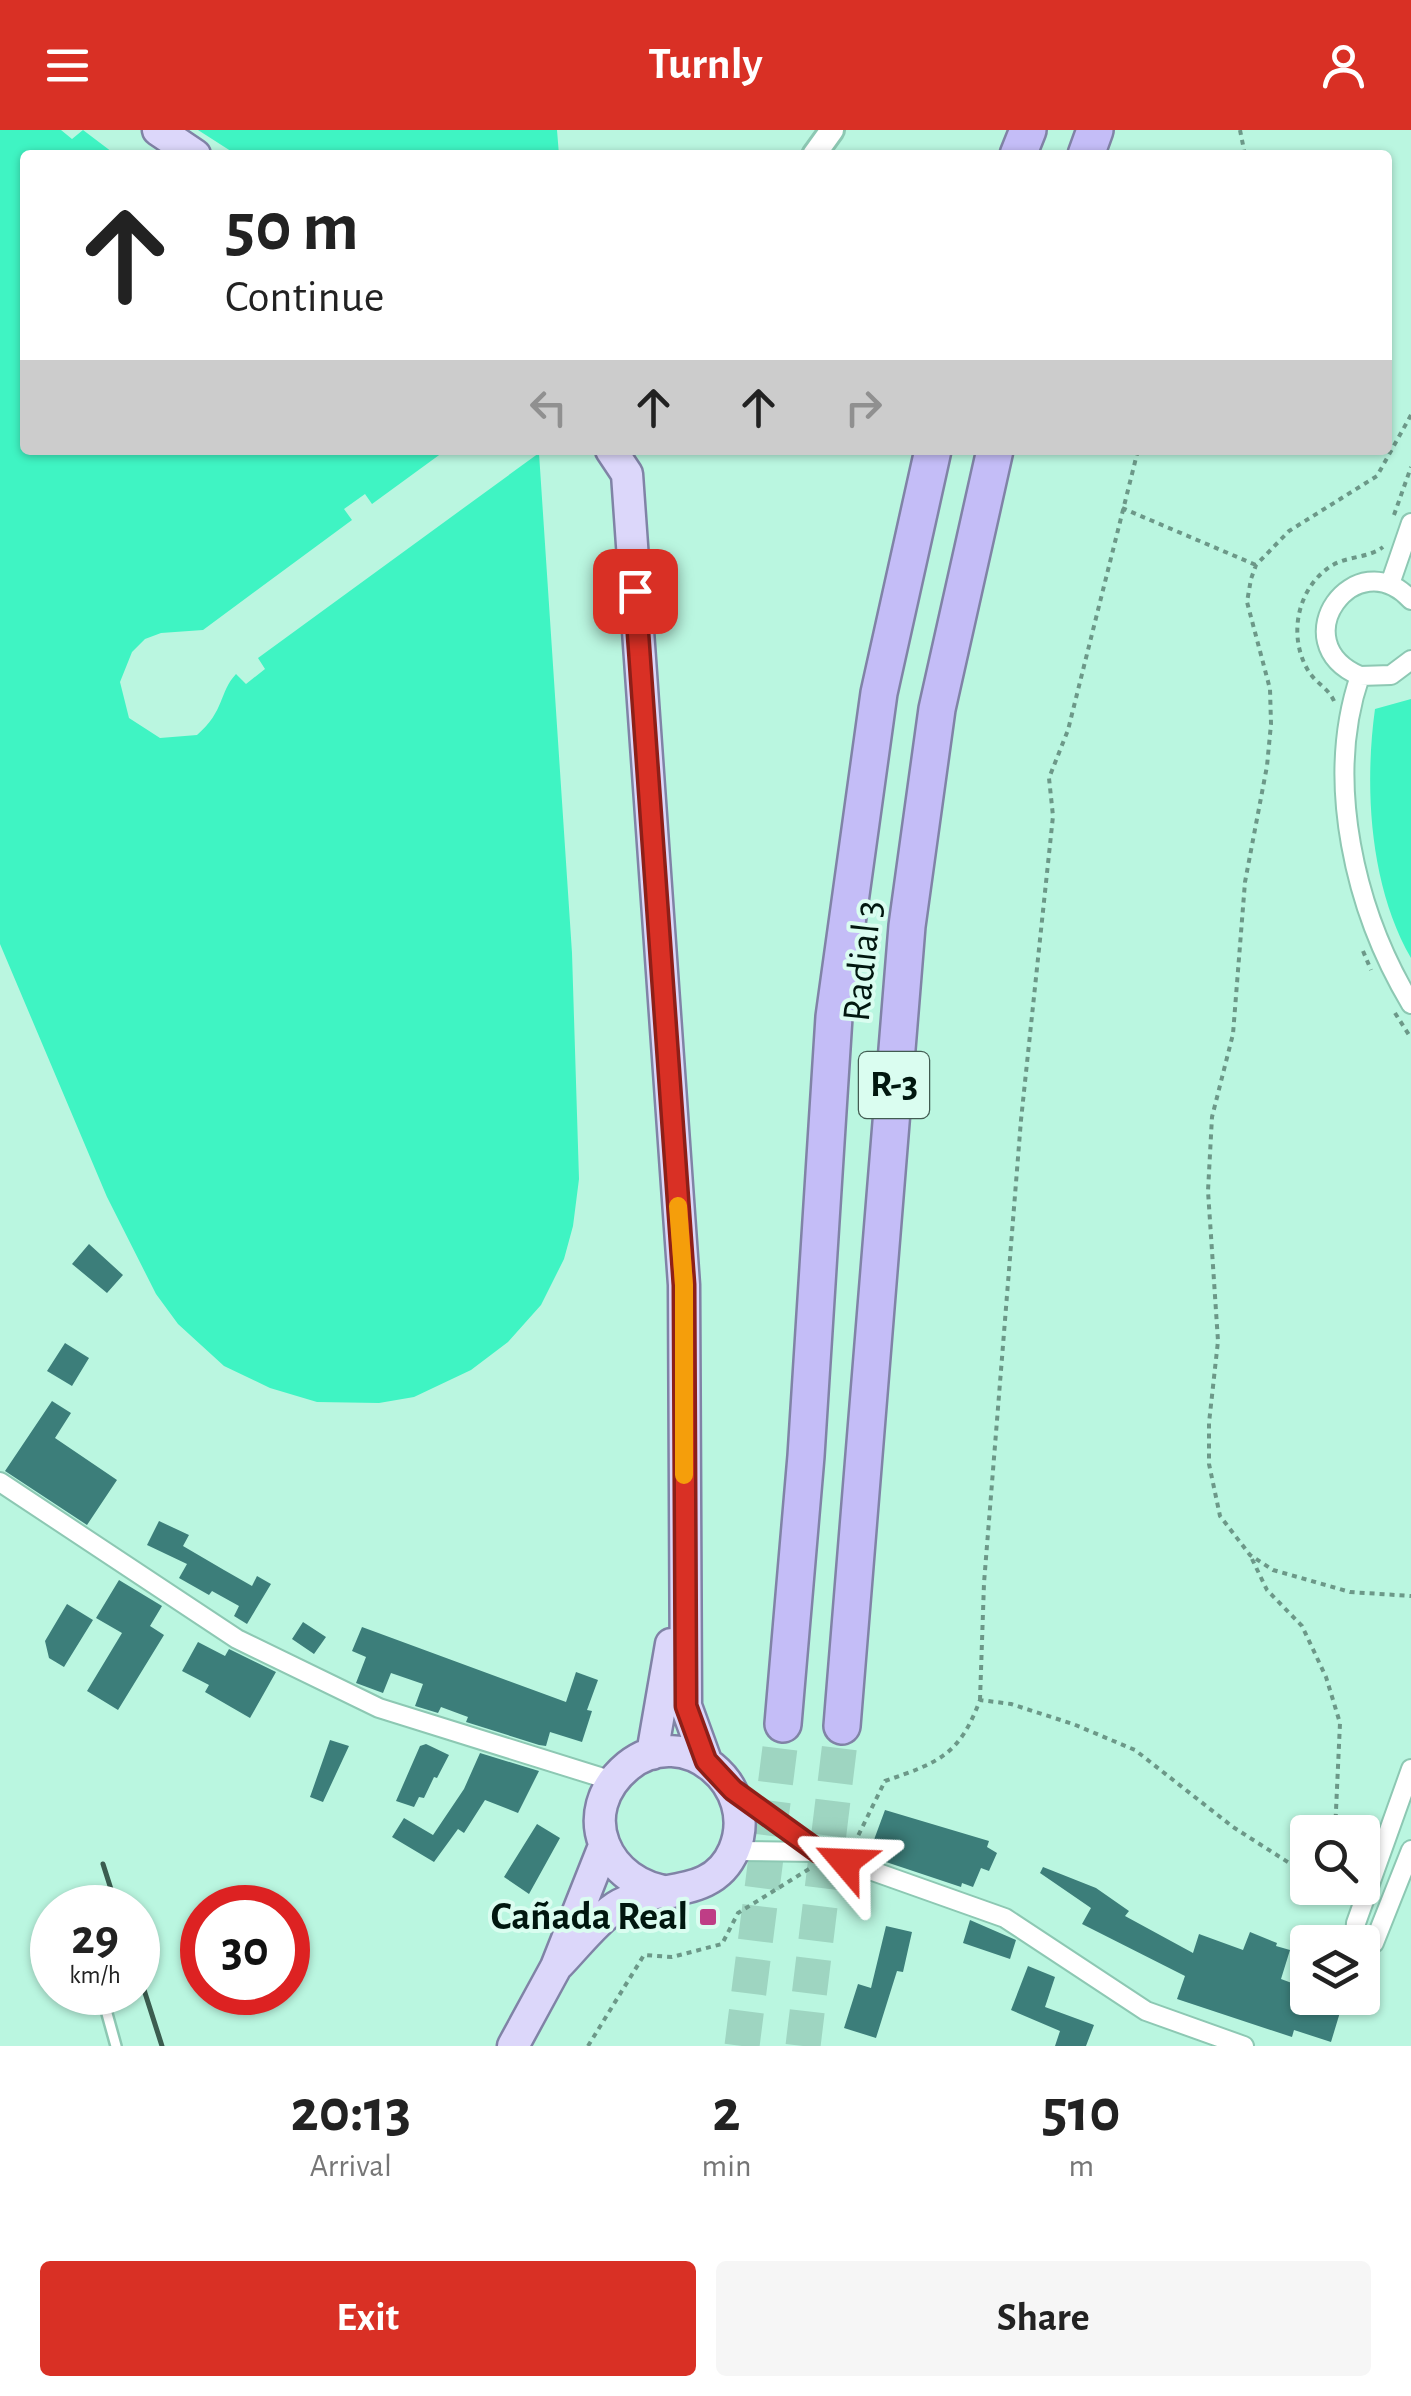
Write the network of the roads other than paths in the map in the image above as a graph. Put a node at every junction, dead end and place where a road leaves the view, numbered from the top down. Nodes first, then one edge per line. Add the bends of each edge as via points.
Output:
1 (158, 130) edge
2 (188, 150) edge
3 (933, 455) edge
4 (994, 455) edge
5 (626, 458) edge
6 (1411, 523) edge
7 (1390, 584) junction
8 (1411, 600) edge
9 (1410, 662) edge
10 (1360, 676) junction
11 (1411, 1004) edge
12 (0, 1482) edge
13 (684, 1522) junction
14 (783, 1724) tunnel mouth
15 (842, 1726) tunnel mouth
16 (652, 1754) junction
17 (706, 1761) junction
18 (1411, 1769) edge
19 (613, 1781) junction
20 (733, 1790) junction
21 (604, 1846) junction
22 (1411, 1850) edge
23 (734, 1851) junction
24 (831, 1857) junction
25 (672, 1892) junction
26 (1356, 1925) edge
27 (1380, 1934) edge
28 (556, 1967) junction
29 (107, 2015) edge
30 (116, 2046) edge
31 (513, 2046) edge
32 (1244, 2046) edge

1 - 2 main road
3 - 14 highway, Radial 3 / R-3 via 880,693 834,1017
4 - 15 highway, Radial 3 / R-3 via 937,709 907,926
5 - 13 main road via 684,1285
6 - 7 street
7 - 8 street
7 - 10 street via 1355,586 1330,610 1328,644 1340,664
9 - 10 street via 1381,678
10 - 11 street via 1347,764 1353,848 1373,926
12 - 19 street via 237,1640 378,1708
13 - 16 main road
13 - 17 main road via 686,1706
16 - 17 main road
16 - 19 main road
17 - 20 main road
18 - 26 street
19 - 21 main road via 603,1802
20 - 23 main road via 740,1810
20 - 24 street
21 - 25 main road via 638,1885
21 - 28 main road
22 - 27 street
23 - 24 street
23 - 25 main road via 709,1880
24 - 32 street via 1004,1918 1146,2012
25 - 28 main road via 614,1908
28 - 31 main road
29 - 30 lane

